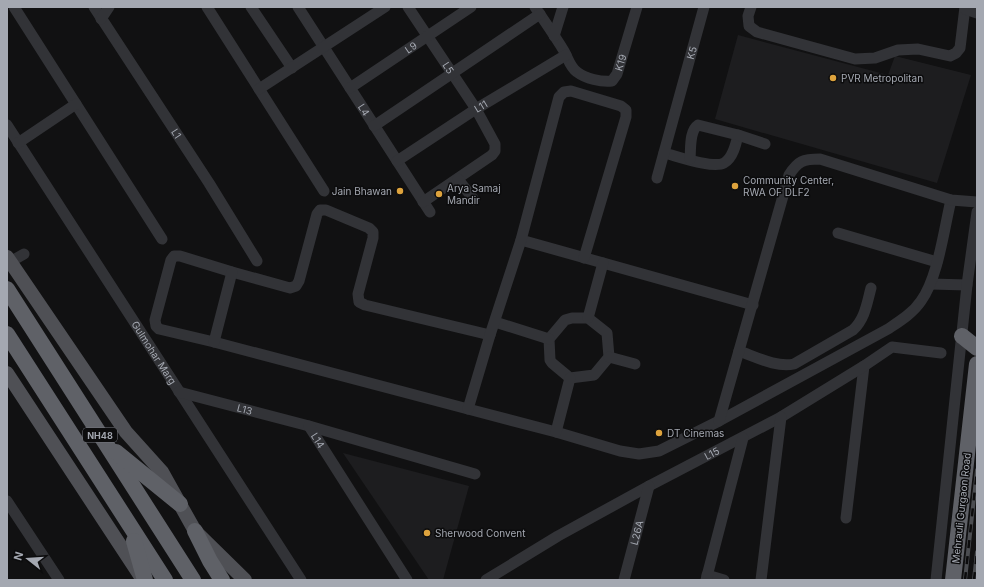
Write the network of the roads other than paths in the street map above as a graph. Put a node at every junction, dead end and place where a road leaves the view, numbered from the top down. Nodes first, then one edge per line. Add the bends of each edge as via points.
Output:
1 (14, 7) edge
2 (94, 7) edge
3 (109, 7) edge
4 (207, 7) edge
5 (251, 7) edge
6 (298, 7) edge
7 (385, 7) edge
8 (408, 7) edge
9 (471, 7) edge
10 (563, 7) edge
11 (637, 7) edge
12 (704, 7) edge
13 (751, 7) edge
14 (965, 8) edge
15 (538, 10) edge
16 (977, 13) edge
17 (101, 19) junction
18 (427, 36) junction
19 (554, 36) junction
20 (324, 48) junction
21 (566, 55) junction
22 (292, 68) junction
23 (452, 74) junction
24 (350, 88) junction
25 (259, 89) junction
26 (76, 104) junction
27 (476, 110) junction
28 (7, 125) edge
29 (374, 126) junction
30 (738, 135) junction
31 (18, 143) junction
32 (765, 144) dead end
33 (664, 152) junction
34 (690, 159) junction
35 (397, 161) junction
36 (657, 178) dead end
37 (458, 179) junction
38 (324, 191) dead end
39 (474, 200) dead end
40 (951, 200) junction
41 (423, 202) junction
42 (977, 202) edge
43 (430, 212) dead end
44 (977, 212) edge
45 (838, 233) dead end
46 (162, 238) dead end
47 (521, 240) junction
48 (24, 254) dead end
49 (584, 258) junction
50 (9, 259) edge
51 (257, 261) dead end
52 (937, 262) junction
53 (603, 263) junction
54 (232, 272) junction
55 (932, 280) junction
56 (968, 282) junction
57 (871, 288) dead end
58 (7, 290) edge
59 (753, 305) junction
60 (588, 318) junction
61 (494, 322) junction
62 (7, 334) edge
63 (490, 335) junction
64 (962, 336) junction
65 (549, 339) junction
66 (214, 342) junction
67 (977, 348) edge
68 (739, 351) junction
69 (942, 353) dead end
70 (609, 357) junction
71 (635, 364) dead end
72 (977, 364) edge
73 (864, 366) junction
74 (7, 373) edge
75 (570, 378) junction
76 (179, 392) junction
77 (468, 409) junction
78 (781, 417) junction
79 (719, 420) junction
80 (309, 426) junction
81 (556, 432) junction
82 (743, 438) junction
83 (106, 444) junction
84 (475, 474) dead end
85 (970, 482) edge
86 (649, 486) junction
87 (7, 501) edge
88 (180, 504) junction
89 (846, 518) dead end
90 (128, 522) junction
91 (195, 531) junction
92 (706, 578) edge
93 (59, 580) edge
94 (144, 580) edge
95 (165, 580) edge
96 (193, 580) edge
97 (222, 580) edge
98 (245, 580) edge
99 (301, 580) edge
100 (407, 580) edge
101 (486, 580) edge
102 (624, 580) edge
103 (724, 580) edge
104 (762, 580) edge
105 (936, 580) edge
106 (953, 580) edge

1 - 26 street
2 - 17 street, L1
3 - 17 street
4 - 25 street
5 - 22 street
6 - 20 street, L4
7 - 20 street
8 - 18 street, L5
9 - 18 street, L9
10 - 19 street
11 - 21 street, K19 via 617,74 612,81 604,82 576,71
12 - 33 street, K5
13 - 14 street via 748,16 749,26 757,32 855,59 876,58 898,50 918,49 950,56 960,48
14 - 16 street
15 - 19 street
15 - 23 street
17 - 51 street, L1
18 - 23 street, L5
18 - 24 street, L9
19 - 21 street
20 - 22 street
20 - 24 street, L4
21 - 27 street, L11
22 - 25 street
23 - 27 street, L5
23 - 29 street
24 - 29 street, L4
25 - 38 street
26 - 31 street
26 - 46 street
27 - 35 street, L11
27 - 37 street, L5 via 495,144 495,151
28 - 31 street, Gulmohar Marg
29 - 35 street, L4
30 - 32 street
30 - 34 street via 731,156 725,162 709,164
30 - 34 street via 698,125 692,132
31 - 76 street, Gulmohar Marg
33 - 34 street
33 - 36 street, K5
35 - 41 street, L4
37 - 39 street
37 - 41 street
40 - 42 street
40 - 52 street
40 - 59 street via 820,159 807,159 796,165 790,175
41 - 43 street, L4
44 - 56 street
45 - 52 street
47 - 49 street
47 - 49 street via 559,97 564,92 571,91 621,106 626,110
47 - 61 street
48 - 50 street
49 - 53 street
50 - 88 main road via 126,432 162,472
52 - 55 street
53 - 59 street
53 - 60 street
54 - 63 street via 290,288 296,286 317,214 320,210 326,210 373,232 374,238 358,294 359,302
54 - 66 street
54 - 66 street via 174,256 155,320 159,329
55 - 56 street
55 - 79 street via 921,301 908,315
56 - 64 street
57 - 68 street via 863,318 853,330 794,364 787,366
58 - 83 highway, NH48
59 - 68 street
60 - 65 street via 564,320
60 - 70 street via 607,333
61 - 63 street
61 - 65 street
62 - 90 highway, NH48
63 - 77 street
64 - 67 highway
64 - 105 street
65 - 75 street via 550,360
66 - 77 street
68 - 79 street
69 - 73 street, L15 via 892,347
70 - 71 street
70 - 75 street via 594,376
72 - 85 highway, Mehrauli Gurgaon Road
73 - 78 street, L15
73 - 89 street
74 - 94 main road
75 - 81 street
76 - 80 street, L13
76 - 99 street, Gulmohar Marg
77 - 81 street
78 - 82 street, L15
78 - 104 street
79 - 81 street via 659,451 639,454
80 - 84 street, L14
80 - 100 street, L14
82 - 86 street, L15
82 - 92 street
83 - 88 highway
83 - 96 highway, NH48
85 - 106 highway, Mehrauli Gurgaon Road
86 - 101 street, L15 via 558,536
86 - 102 street, L26A
87 - 93 street
88 - 91 main road
90 - 94 highway
90 - 95 highway, NH48
91 - 97 highway
91 - 98 main road
92 - 103 street

